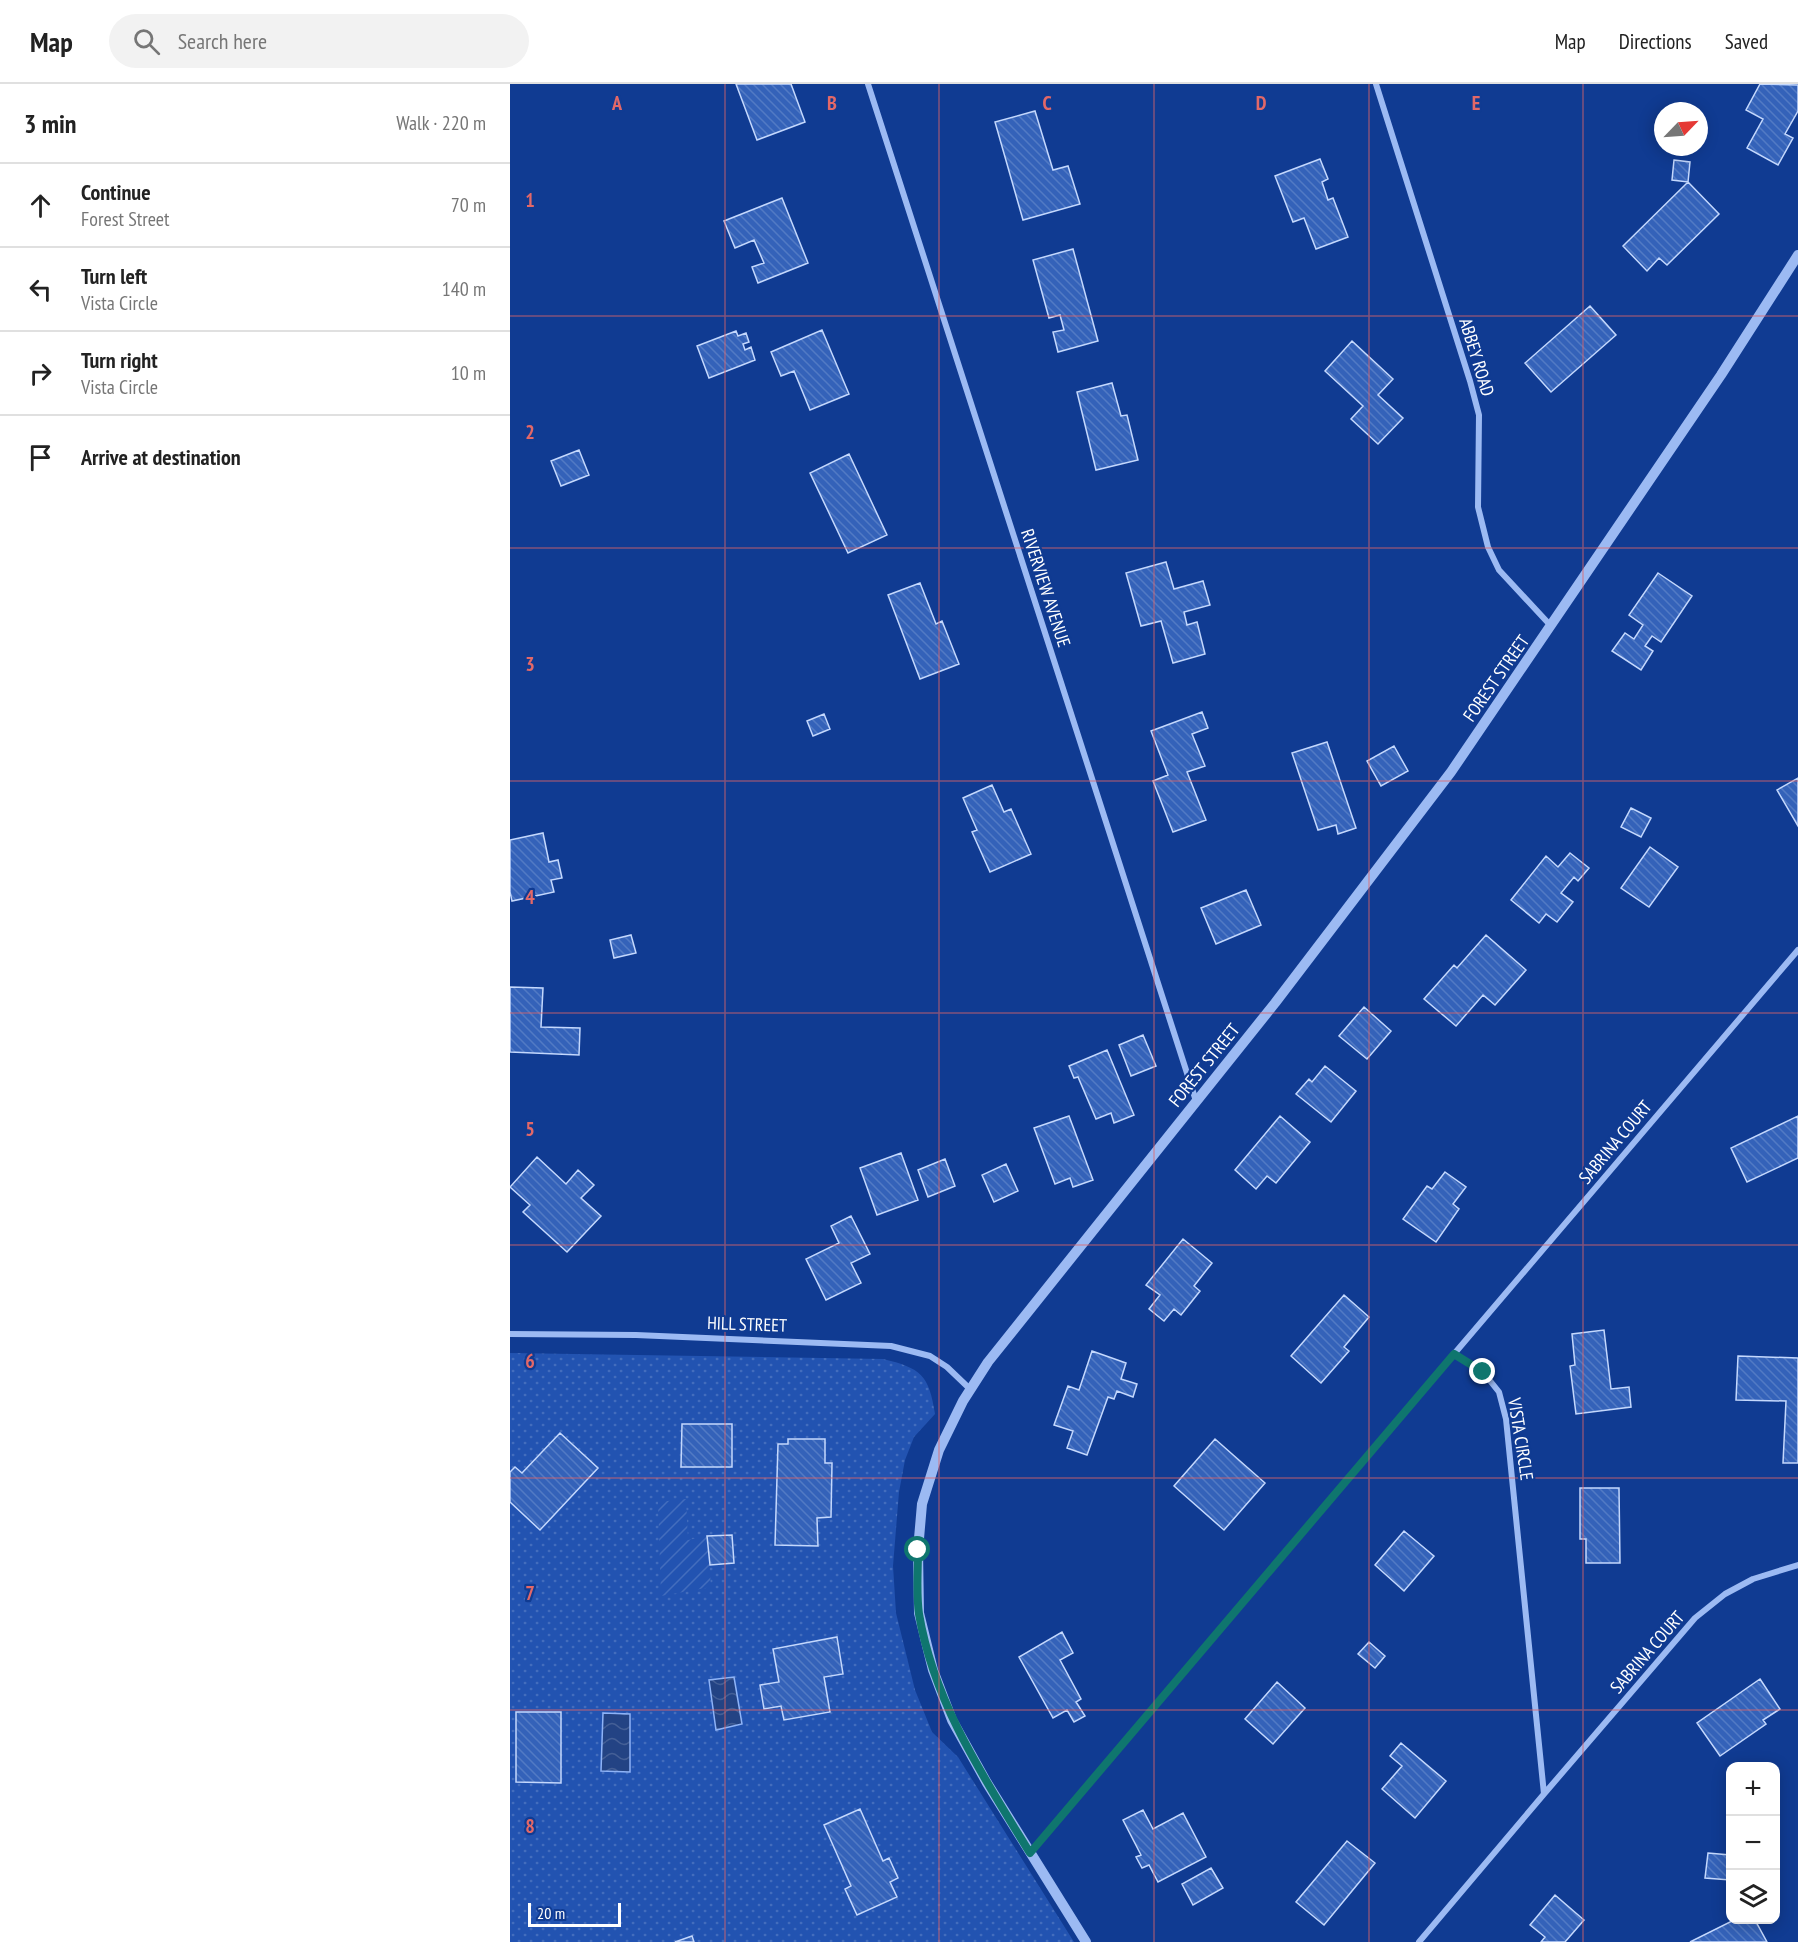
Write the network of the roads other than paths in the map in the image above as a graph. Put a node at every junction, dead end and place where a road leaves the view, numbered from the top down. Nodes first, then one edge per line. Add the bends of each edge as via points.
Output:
1 (868, 84) edge
2 (1376, 84) edge
3 (1798, 255) edge
4 (1551, 627) junction
5 (1798, 950) edge
6 (1196, 1101) junction
7 (510, 1334) edge
8 (1454, 1354) junction
9 (970, 1389) junction
10 (1798, 1565) edge
11 (1544, 1794) junction
12 (1030, 1853) junction
13 (1086, 1942) edge
14 (1419, 1942) edge

1 - 6 street, RIVERVIEW AVENUE
2 - 4 street, ABBEY ROAD via 1479,415 1478,507 1488,547 1499,570
3 - 4 street, FOREST STREET
4 - 6 street, FOREST STREET via 1451,772
5 - 8 street, SABRINA COURT
6 - 9 street, FOREST STREET via 1030,1307
7 - 9 street, HILL STREET via 891,1346 930,1356
8 - 11 street, VISTA CIRCLE via 1488,1378 1499,1392 1506,1419
8 - 12 street
9 - 12 street, FOREST STREET via 939,1450 922,1504 919,1613 933,1671 952,1720
10 - 11 street, SABRINA COURT via 1753,1579 1725,1594 1695,1618
11 - 14 street
12 - 13 street, FOREST STREET

